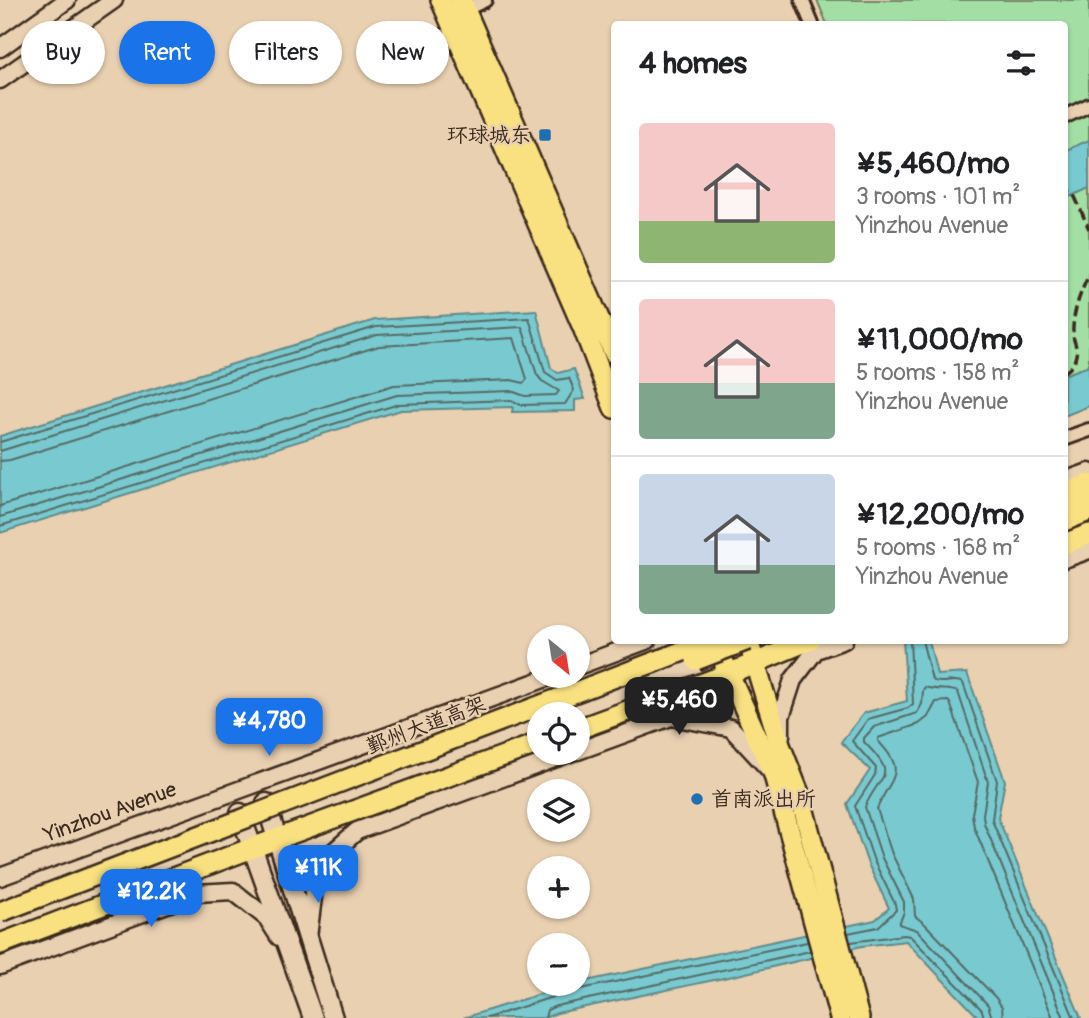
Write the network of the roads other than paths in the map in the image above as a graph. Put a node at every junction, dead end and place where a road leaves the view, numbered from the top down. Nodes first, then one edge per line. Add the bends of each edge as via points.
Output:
1 (67, 0) edge
2 (114, 0) edge
3 (441, 0) edge
4 (485, 0) edge
5 (802, 0) edge
6 (463, 4) edge
7 (812, 21) edge
8 (0, 48) edge
9 (0, 80) edge
10 (1089, 104) edge
11 (1068, 115) edge
12 (611, 346) edge
13 (611, 400) edge
14 (1089, 430) edge
15 (1068, 438) edge
16 (1089, 472) edge
17 (1068, 480) edge
18 (1089, 484) edge
19 (1068, 492) edge
20 (1089, 496) edge
21 (1068, 504) edge
22 (1089, 511) edge
23 (1068, 519) edge
24 (1089, 534) edge
25 (1068, 542) edge
26 (1089, 550) edge
27 (1068, 558) edge
28 (637, 644) edge
29 (681, 644) edge
30 (703, 644) edge
31 (715, 644) edge
32 (738, 644) edge
33 (749, 644) edge
34 (801, 644) edge
35 (833, 644) edge
36 (590, 662) edge
37 (756, 663) junction
38 (729, 674) junction
39 (527, 685) edge
40 (585, 702) edge
41 (527, 725) edge
42 (590, 725) edge
43 (780, 746) junction
44 (527, 747) edge
45 (590, 747) edge
46 (539, 765) edge
47 (774, 775) junction
48 (266, 803) junction
49 (240, 813) junction
50 (277, 839) junction
51 (252, 848) junction
52 (0, 877) edge
53 (0, 903) edge
54 (0, 912) edge
55 (0, 924) edge
56 (308, 937) junction
57 (0, 944) edge
58 (291, 955) junction
59 (0, 966) edge
60 (313, 1018) edge
61 (333, 1018) edge
62 (840, 1018) edge
63 (859, 1018) edge

1 - 8 street
2 - 9 street
3 - 13 main road
4 - 6 street
5 - 7 street
6 - 12 main road
10 - 11 street
14 - 15 street
16 - 17 street
18 - 19 main road
20 - 21 main road
22 - 23 main road
24 - 25 main road
26 - 27 street
28 - 36 street
29 - 48 main road
30 - 54 main road, 鄞州大道高架, bridge
31 - 38 main road
32 - 40 main road, bridge
33 - 37 main road
34 - 37 main road
35 - 43 street via 816,650 793,680 781,717
37 - 38 main road
37 - 43 main road
38 - 42 main road
38 - 47 main road
39 - 52 street, Yinzhou Avenue
41 - 55 main road
43 - 63 main road via 800,796
44 - 50 main road
45 - 47 street via 671,717 730,728
46 - 56 street via 357,831 317,866
47 - 62 main road
48 - 49 main road
48 - 50 main road
49 - 51 main road
49 - 53 main road
50 - 51 main road
50 - 56 main road
51 - 57 main road
51 - 58 main road
56 - 61 main road
58 - 59 street via 267,918 233,891 197,893
58 - 60 main road

